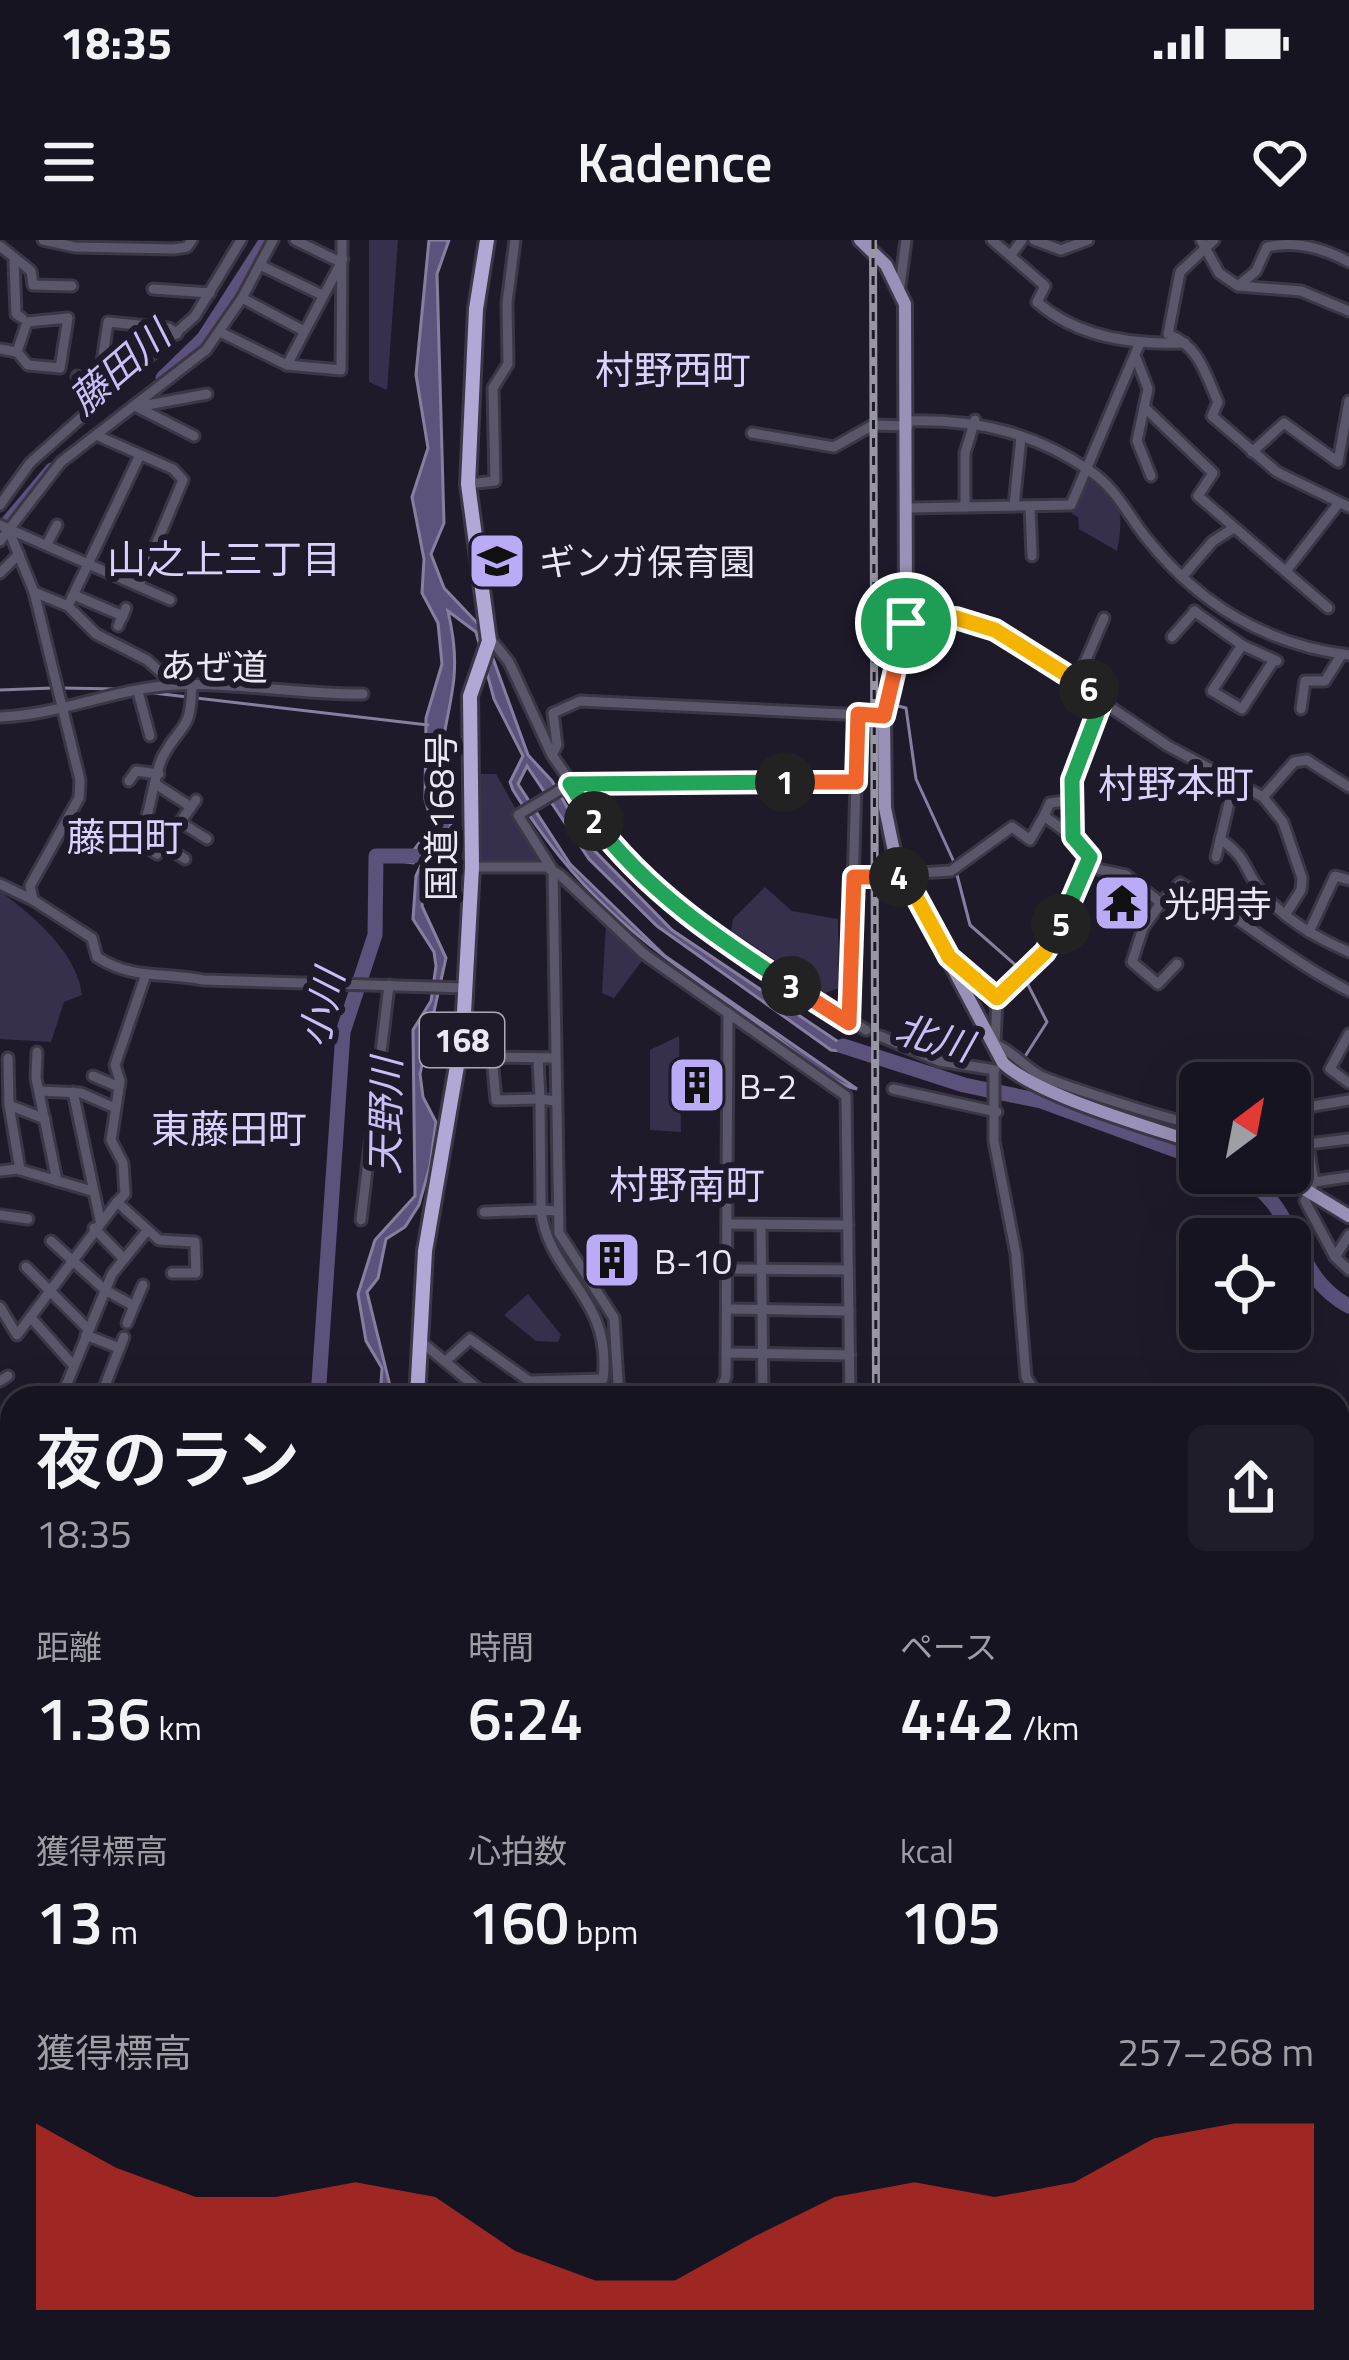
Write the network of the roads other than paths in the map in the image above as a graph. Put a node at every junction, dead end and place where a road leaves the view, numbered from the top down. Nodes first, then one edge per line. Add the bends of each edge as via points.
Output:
1 (43, 240) edge
2 (192, 240) edge
3 (241, 240) edge
4 (273, 240) edge
5 (295, 240) edge
6 (342, 240) edge
7 (488, 240) edge
8 (515, 240) edge
9 (860, 240) edge
10 (906, 240) edge
11 (992, 240) edge
12 (1022, 240) edge
13 (1034, 240) edge
14 (1088, 240) edge
15 (1300, 241) edge
16 (1207, 242) edge
17 (147, 244) edge
18 (0, 246) edge
19 (1011, 255) junction
20 (341, 260) junction
21 (14, 262) junction
22 (1349, 262) edge
23 (260, 265) junction
24 (72, 286) dead end
25 (900, 286) junction
26 (1238, 286) junction
27 (153, 289) dead end
28 (210, 293) junction
29 (322, 295) junction
30 (242, 298) junction
31 (1349, 311) edge
32 (22, 318) dead end
33 (304, 331) junction
34 (220, 332) junction
35 (177, 334) junction
36 (1188, 343) junction
37 (0, 349) edge
38 (1137, 350) junction
39 (17, 352) junction
40 (287, 365) junction
41 (77, 376) dead end
42 (103, 387) junction
43 (207, 394) dead end
44 (1349, 401) edge
45 (137, 407) junction
46 (1144, 407) junction
47 (975, 420) junction
48 (908, 423) junction
49 (752, 433) dead end
50 (98, 436) junction
51 (194, 436) dead end
52 (1021, 437) junction
53 (1252, 452) junction
54 (139, 457) junction
55 (1088, 469) junction
56 (1150, 476) dead end
57 (469, 484) junction
58 (0, 505) edge
59 (1344, 505) edge
60 (1014, 506) junction
61 (965, 507) junction
62 (1030, 507) junction
63 (908, 508) junction
64 (57, 525) dead end
65 (4, 528) edge
66 (1234, 528) junction
67 (0, 541) edge
68 (47, 544) junction
69 (20, 554) junction
70 (1032, 556) dead end
71 (90, 560) junction
72 (1286, 571) junction
73 (0, 573) edge
74 (1182, 577) junction
75 (139, 585) junction
76 (34, 592) junction
77 (1204, 596) junction
78 (170, 600) dead end
79 (71, 601) junction
80 (1328, 608) dead end
81 (1194, 611) junction
82 (122, 617) dead end
83 (1104, 619) dead end
84 (906, 623) junction
85 (1172, 637) dead end
86 (489, 639) junction
87 (1242, 645) junction
88 (1346, 655) edge
89 (1077, 681) junction
90 (175, 685) junction
91 (192, 686) junction
92 (139, 692) junction
93 (363, 694) dead end
94 (1103, 698) junction
95 (66, 709) junction
96 (1301, 709) dead end
97 (858, 714) junction
98 (884, 716) junction
99 (0, 717) edge
100 (149, 736) dead end
101 (552, 755) junction
102 (1235, 778) junction
103 (158, 780) junction
104 (129, 781) dead end
105 (856, 782) junction
106 (566, 785) junction
107 (1349, 787) edge
108 (1263, 797) junction
109 (1073, 800) junction
110 (1044, 816) junction
111 (180, 822) junction
112 (1073, 837) junction
113 (207, 839) dead end
114 (1220, 839) junction
115 (164, 845) junction
116 (1216, 856) dead end
117 (185, 860) dead end
118 (472, 867) junction
119 (1088, 867) junction
120 (553, 871) junction
121 (854, 877) junction
122 (906, 878) junction
123 (1349, 880) edge
124 (0, 884) edge
125 (33, 900) junction
126 (1161, 903) junction
127 (1285, 915) junction
128 (1309, 932) junction
129 (1348, 949) edge
130 (949, 957) junction
131 (1177, 964) dead end
132 (145, 977) junction
133 (392, 985) junction
134 (460, 988) junction
135 (1349, 991) edge
136 (997, 998) junction
137 (728, 1013) junction
138 (849, 1023) junction
139 (866, 1030) dead end
140 (1349, 1034) edge
141 (880, 1036) dead end
142 (995, 1044) junction
143 (37, 1052) dead end
144 (8, 1058) dead end
145 (555, 1058) junction
146 (538, 1059) junction
147 (999, 1067) junction
148 (93, 1076) dead end
149 (1349, 1082) edge
150 (118, 1087) junction
151 (892, 1089) dead end
152 (40, 1091) junction
153 (74, 1092) junction
154 (540, 1100) junction
155 (1349, 1100) edge
156 (554, 1101) junction
157 (9, 1105) junction
158 (1311, 1106) edge
159 (113, 1107) junction
160 (997, 1111) junction
161 (45, 1119) junction
162 (1179, 1123) edge
163 (1179, 1137) edge
164 (1349, 1139) edge
165 (1311, 1144) edge
166 (20, 1170) junction
167 (0, 1171) edge
168 (1349, 1178) edge
169 (57, 1181) junction
170 (1311, 1186) joint
171 (92, 1191) junction
172 (1308, 1194) edge
173 (117, 1202) junction
174 (542, 1210) junction
175 (556, 1211) junction
176 (484, 1212) dead end
177 (0, 1215) edge
178 (1349, 1216) edge
179 (28, 1219) dead end
180 (361, 1220) dead end
181 (97, 1224) junction
182 (727, 1224) junction
183 (761, 1225) junction
184 (848, 1225) junction
185 (146, 1232) junction
186 (1349, 1235) edge
187 (51, 1241) dead end
188 (1335, 1257) junction
189 (124, 1259) junction
190 (73, 1261) junction
191 (26, 1267) dead end
192 (727, 1268) junction
193 (761, 1269) junction
194 (848, 1270) junction
195 (1349, 1270) edge
196 (172, 1273) dead end
197 (143, 1286) dead end
198 (105, 1290) junction
199 (51, 1292) junction
200 (134, 1306) junction
201 (0, 1307) edge
202 (727, 1309) junction
203 (762, 1310) junction
204 (849, 1311) junction
205 (33, 1320) junction
206 (127, 1323) dead end
207 (88, 1333) junction
208 (419, 1340) junction
209 (727, 1353) junction
210 (762, 1353) junction
211 (850, 1355) junction
212 (448, 1359) junction
213 (74, 1366) junction
214 (66, 1386) edge
215 (105, 1386) edge
216 (417, 1386) edge
217 (476, 1386) edge
218 (619, 1386) edge
219 (722, 1386) edge
220 (763, 1386) edge
221 (850, 1386) edge
222 (1032, 1386) edge

1 - 17 street
2 - 17 street via 187,248
3 - 28 street
4 - 23 street
5 - 20 street
6 - 20 street
7 - 57 highway, 国道168号 / 168 via 476,309
8 - 57 street via 508,364 493,388 495,482
9 - 25 main road
10 - 25 street
11 - 19 street
12 - 19 street
13 - 14 street via 1061,250
15 - 22 street
15 - 26 street via 1267,247
16 - 26 street via 1219,274
16 - 36 street via 1175,287 1168,334
18 - 21 street
19 - 38 street via 1045,286 1037,302 1054,317
20 - 29 street
20 - 40 street via 341,370
21 - 24 street via 32,272 33,285
21 - 32 street
23 - 29 street
23 - 30 street
25 - 48 main road
26 - 31 street via 1301,291
27 - 28 street
28 - 35 street
29 - 33 street
30 - 33 street
30 - 34 street
33 - 40 street
34 - 40 street
34 - 45 street
35 - 42 street
35 - 42 street via 108,322
36 - 38 street
36 - 53 street via 1218,402 1212,416
37 - 39 street
38 - 46 street via 1148,389
38 - 55 street
39 - 39 street via 28,365 60,368 68,318 27,322
41 - 42 street
42 - 58 street
43 - 45 street
44 - 53 street via 1338,462 1284,424
45 - 50 street
45 - 51 street
46 - 56 street via 1137,441
46 - 66 street via 1213,473 1198,496
47 - 48 street
47 - 52 street
47 - 61 street via 965,453
48 - 49 street via 873,425 834,447
48 - 63 main road
50 - 54 street
50 - 65 street via 41,483
52 - 55 street
52 - 60 street
53 - 59 street
54 - 71 street
54 - 75 street via 183,480
55 - 62 street via 1070,506
55 - 74 street
57 - 86 highway, 国道168号 / 168
59 - 72 street
60 - 61 street
60 - 62 street
61 - 63 street
62 - 70 street
63 - 84 main road
64 - 68 street
65 - 67 street
65 - 68 street
65 - 69 street
66 - 72 street
66 - 74 street
68 - 71 street
69 - 73 street
69 - 76 street
71 - 75 street
71 - 79 street
72 - 80 street
74 - 77 street
75 - 78 street
76 - 79 street
76 - 95 street
77 - 81 street
77 - 88 street via 1296,646
79 - 82 street
79 - 90 street via 96,634
81 - 85 street
81 - 87 street
83 - 89 street
84 - 89 street via 956,618 995,630
84 - 98 main road
86 - 101 street via 509,662
86 - 118 highway, 国道168号 / 168 via 473,680
87 - 87 street via 1277,661 1242,709 1212,691
88 - 96 street via 1325,681 1305,681
89 - 94 street
90 - 91 street, あぜ道
90 - 92 street, あぜ道
91 - 93 street, あぜ道
91 - 103 street via 191,723 162,758
92 - 95 street, あぜ道
92 - 100 street
94 - 102 street via 1179,753
94 - 109 street via 1072,780
95 - 99 street, あぜ道
95 - 125 street via 79,798 30,886
97 - 98 street
97 - 101 street via 580,700 553,713
97 - 105 street
98 - 122 main road via 885,808
101 - 106 street
102 - 108 street
102 - 114 street
103 - 104 street via 136,771
103 - 111 street via 193,804
103 - 115 street via 140,842 157,854
105 - 106 street
105 - 121 street
106 - 120 street via 518,814
106 - 138 street via 649,884 734,951
107 - 108 street via 1307,760 1294,762
108 - 127 street via 1283,822 1302,878
109 - 110 street via 1050,803
109 - 112 street
110 - 112 street
110 - 122 street via 1030,840 1012,827 950,871
111 - 113 street
111 - 115 street
112 - 119 street via 1090,857
114 - 116 street
114 - 127 street via 1244,856 1257,887
115 - 117 street
118 - 120 street
118 - 134 highway, 国道168号 / 168
119 - 126 street via 1126,875
119 - 136 street via 1045,952
120 - 137 street via 644,954
120 - 145 street
121 - 122 street
121 - 138 street
122 - 130 main road
123 - 128 street via 1335,876
124 - 125 street
125 - 132 street via 92,938 97,957
126 - 131 street via 1132,962 1158,984
126 - 135 street via 1180,883
127 - 128 street
128 - 129 street
130 - 136 street
130 - 142 main road
132 - 133 street
132 - 150 street via 123,1029
133 - 134 street
133 - 180 street
134 - 208 highway, 国道168号 / 168 via 458,1068 425,1251
136 - 142 street
137 - 182 street
137 - 184 street via 846,1096
138 - 139 street
140 - 149 street via 1330,1069
141 - 147 street via 939,1061
142 - 147 main road
142 - 162 street via 1040,1076
143 - 152 street
144 - 157 street
145 - 146 street
145 - 156 street
146 - 154 street
146 - 154 street via 492,1058 496,1100
147 - 160 street
147 - 163 main road
148 - 150 street
150 - 159 street
151 - 160 street
152 - 153 street
152 - 161 street
153 - 159 street
153 - 171 street
154 - 156 street
154 - 174 street
155 - 158 street
156 - 175 street
157 - 161 street
157 - 166 street
159 - 173 street via 111,1140 125,1194
160 - 222 street via 994,1141
161 - 169 street
164 - 165 street
166 - 167 street
166 - 169 street
168 - 170 street
169 - 171 street
170 - 178 main road
171 - 181 street
172 - 188 street
173 - 181 street
173 - 185 street
174 - 175 street
174 - 176 street
174 - 212 street via 543,1230 601,1321 603,1378 529,1381 470,1340
175 - 218 street via 569,1253 614,1318
177 - 179 street
181 - 189 street
181 - 190 street
182 - 183 street
182 - 192 street
183 - 184 street
183 - 193 street
184 - 194 street
185 - 189 street
185 - 196 street via 195,1242 196,1273
186 - 188 street
187 - 190 street
188 - 195 street
189 - 198 street
190 - 198 street
190 - 199 street
191 - 199 street
192 - 193 street
192 - 202 street
193 - 194 street
193 - 203 street
194 - 204 street
197 - 200 street
198 - 200 street
198 - 207 street
199 - 205 street
199 - 207 street
200 - 206 street
201 - 205 street via 17,1335
202 - 203 street
202 - 209 street
203 - 204 street
203 - 210 street
204 - 211 street
205 - 213 street
207 - 213 street
207 - 215 street via 122,1343
208 - 212 street
208 - 216 highway, 国道168号 / 168
209 - 210 street
209 - 219 street
210 - 211 street
210 - 220 street
211 - 221 street
212 - 217 street
213 - 214 street

